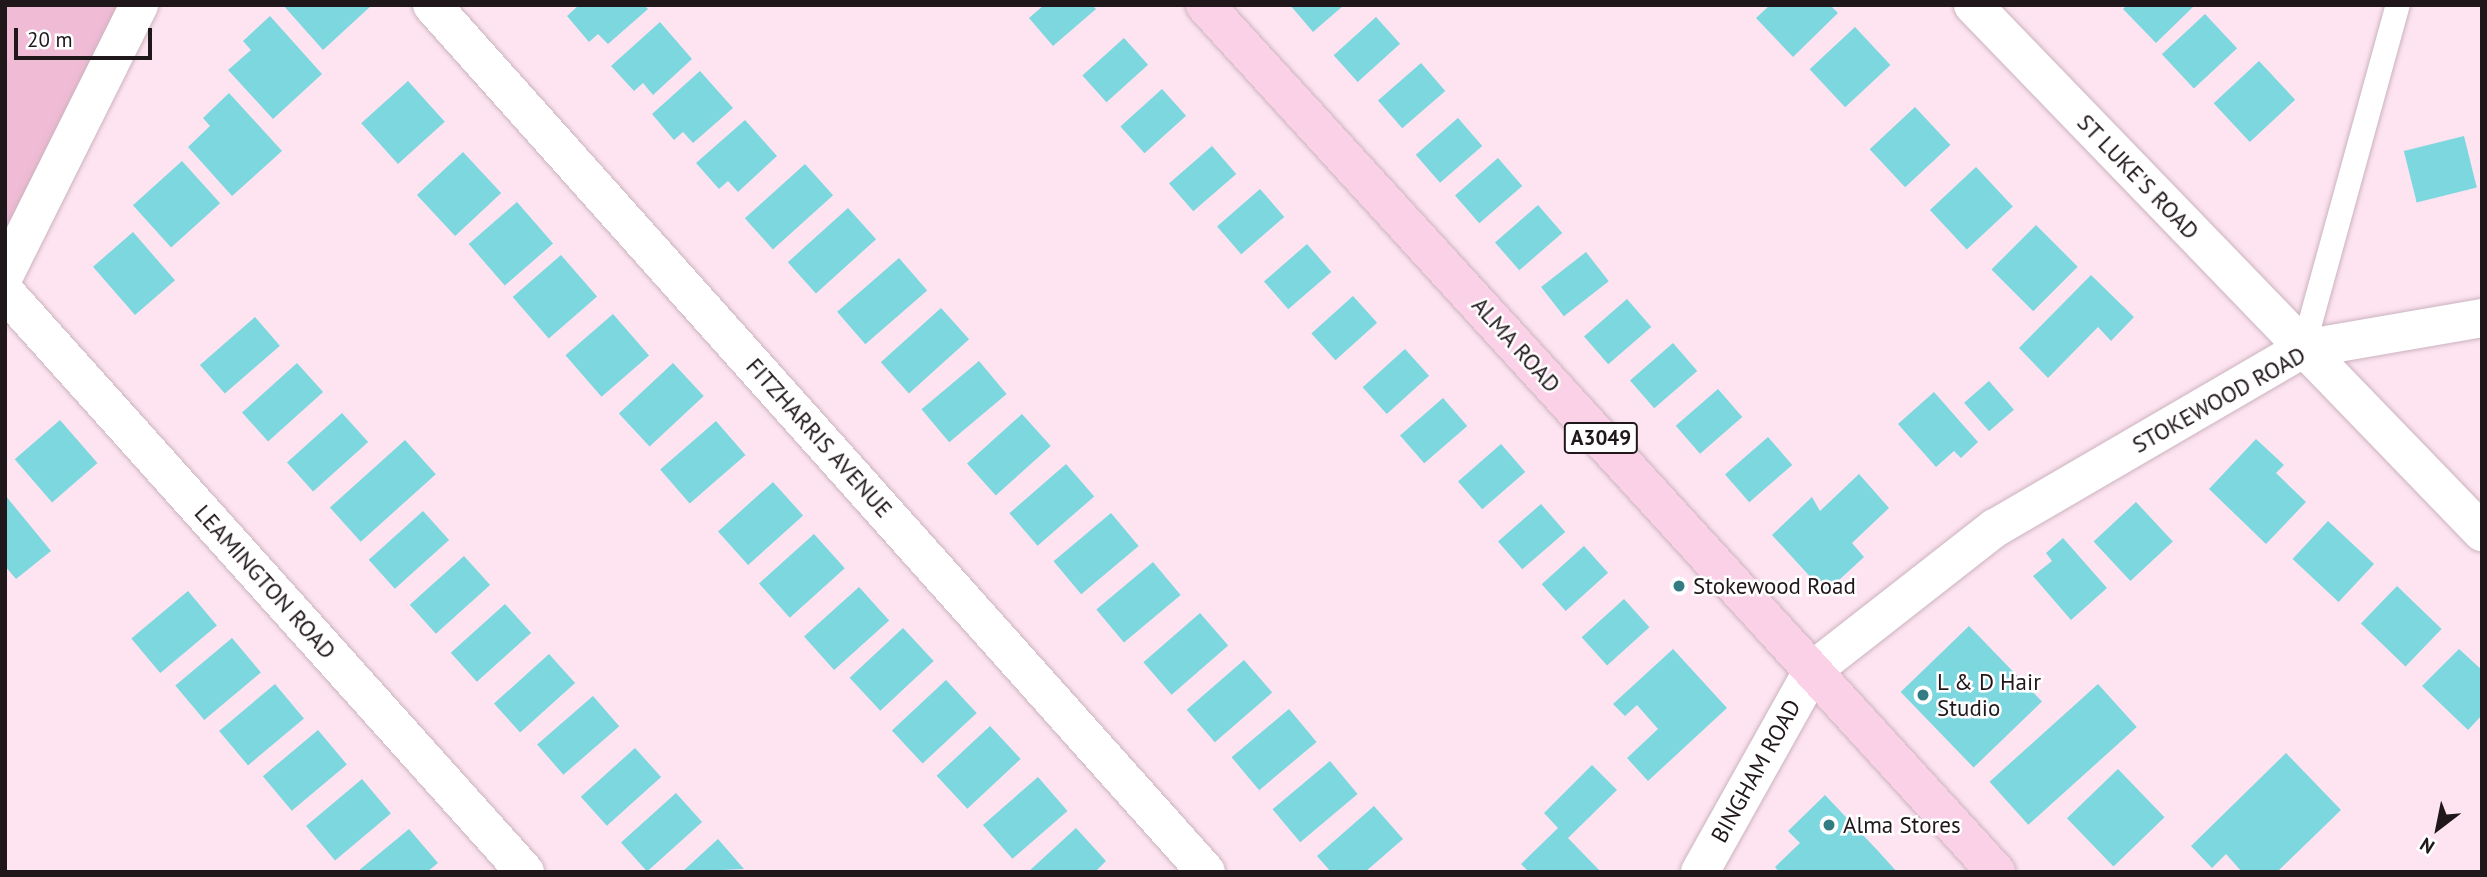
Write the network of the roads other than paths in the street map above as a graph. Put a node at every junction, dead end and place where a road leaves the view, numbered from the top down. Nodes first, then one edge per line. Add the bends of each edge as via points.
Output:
1 (139, 5) edge
2 (432, 5) edge
3 (1205, 5) edge
4 (1973, 5) edge
5 (2398, 5) edge
6 (5, 274) edge
7 (5, 292) edge
8 (2482, 317) edge
9 (2303, 349) junction
10 (2482, 532) edge
11 (1813, 670) junction
12 (525, 872) edge
13 (1206, 872) edge
14 (1700, 872) edge
15 (1996, 872) edge

1 - 6 street
2 - 13 street, FITZHARRIS AVENUE
3 - 11 main road, ALMA ROAD / A3049
4 - 9 street, ST LUKE'S ROAD
5 - 9 lane
7 - 12 street, LEAMINGTON ROAD
8 - 9 street, STOKEWOOD ROAD
9 - 10 street, ST LUKE'S ROAD
9 - 11 street, STOKEWOOD ROAD via 1995,528
11 - 14 street, BINGHAM ROAD
11 - 15 main road, ALMA ROAD / A3049

